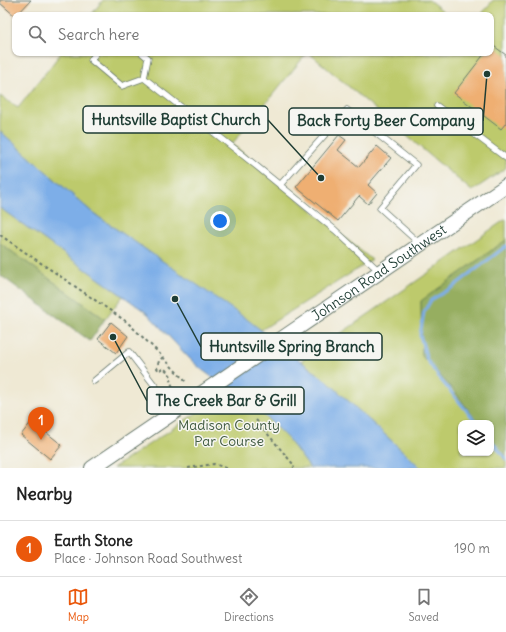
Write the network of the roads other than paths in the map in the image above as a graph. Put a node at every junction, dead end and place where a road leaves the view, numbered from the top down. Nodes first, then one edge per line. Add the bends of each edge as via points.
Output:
1 (93, 56) edge
2 (146, 56) edge
3 (144, 78) junction
4 (437, 106) dead end
5 (506, 158) edge
6 (280, 185) junction
7 (506, 186) edge
8 (420, 244) junction
9 (379, 271) junction
10 (94, 381) dead end
11 (175, 412) junction
12 (92, 468) edge

1 - 3 lane via 90,60 122,86
2 - 3 lane via 148,58
3 - 6 lane
4 - 5 lane
6 - 8 lane via 347,110 416,165 380,208
6 - 9 lane via 335,230
7 - 8 street, Johnson Road Southwest
8 - 9 street, Johnson Road Southwest
9 - 11 street, Johnson Road Southwest
10 - 11 lane via 129,352
11 - 12 street, Johnson Road Southwest

